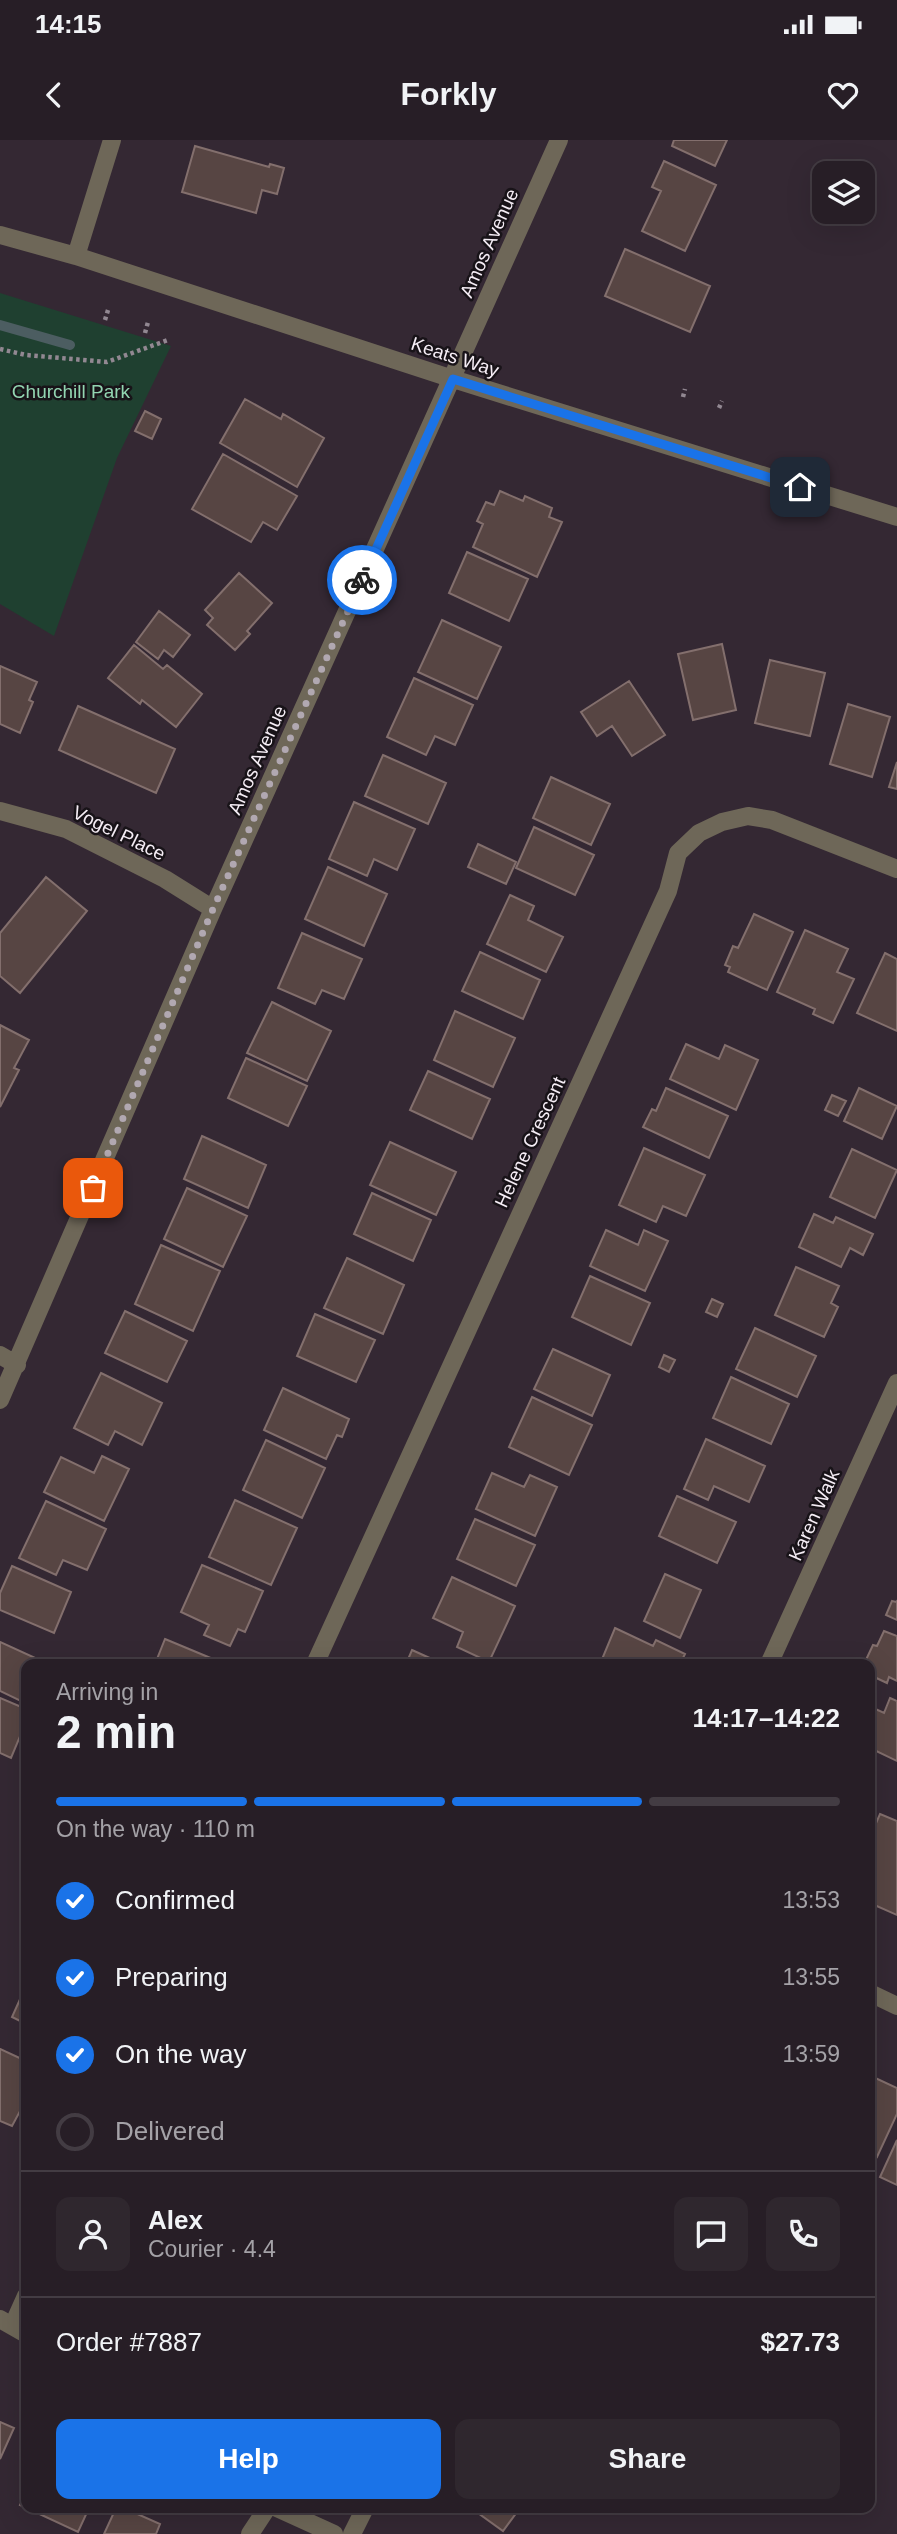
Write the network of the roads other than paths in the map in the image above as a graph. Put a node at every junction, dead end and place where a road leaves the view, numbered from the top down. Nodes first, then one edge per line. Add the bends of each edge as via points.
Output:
1 (112, 140) edge
2 (559, 140) edge
3 (0, 235) edge
4 (76, 256) junction
5 (453, 379) junction
6 (897, 517) edge
7 (0, 811) edge
8 (897, 869) edge
9 (213, 909) junction
10 (0, 1355) edge
11 (17, 1365) junction
12 (897, 1383) edge
13 (0, 1400) edge
14 (317, 1659) edge
15 (771, 1659) edge
16 (875, 1995) edge
17 (897, 2006) edge
18 (21, 2308) edge
19 (13, 2326) edge
20 (264, 2513) edge
21 (288, 2513) edge
22 (362, 2513) edge
23 (250, 2534) edge
24 (334, 2534) edge
25 (352, 2534) edge

1 - 4 street
2 - 5 street, Amos Avenue
3 - 4 street, Keats Way
4 - 5 street, Keats Way
5 - 6 street, Keats Way
5 - 9 street, Amos Avenue
7 - 9 street, Vogel Place via 66,829
8 - 14 street, Helene Crescent via 748,816 699,833 678,853 668,891
9 - 11 street, Amos Avenue
10 - 11 street
11 - 13 street, Amos Avenue
12 - 15 street, Karen Walk
16 - 17 street
18 - 19 street
20 - 23 street
21 - 24 street
22 - 25 street

